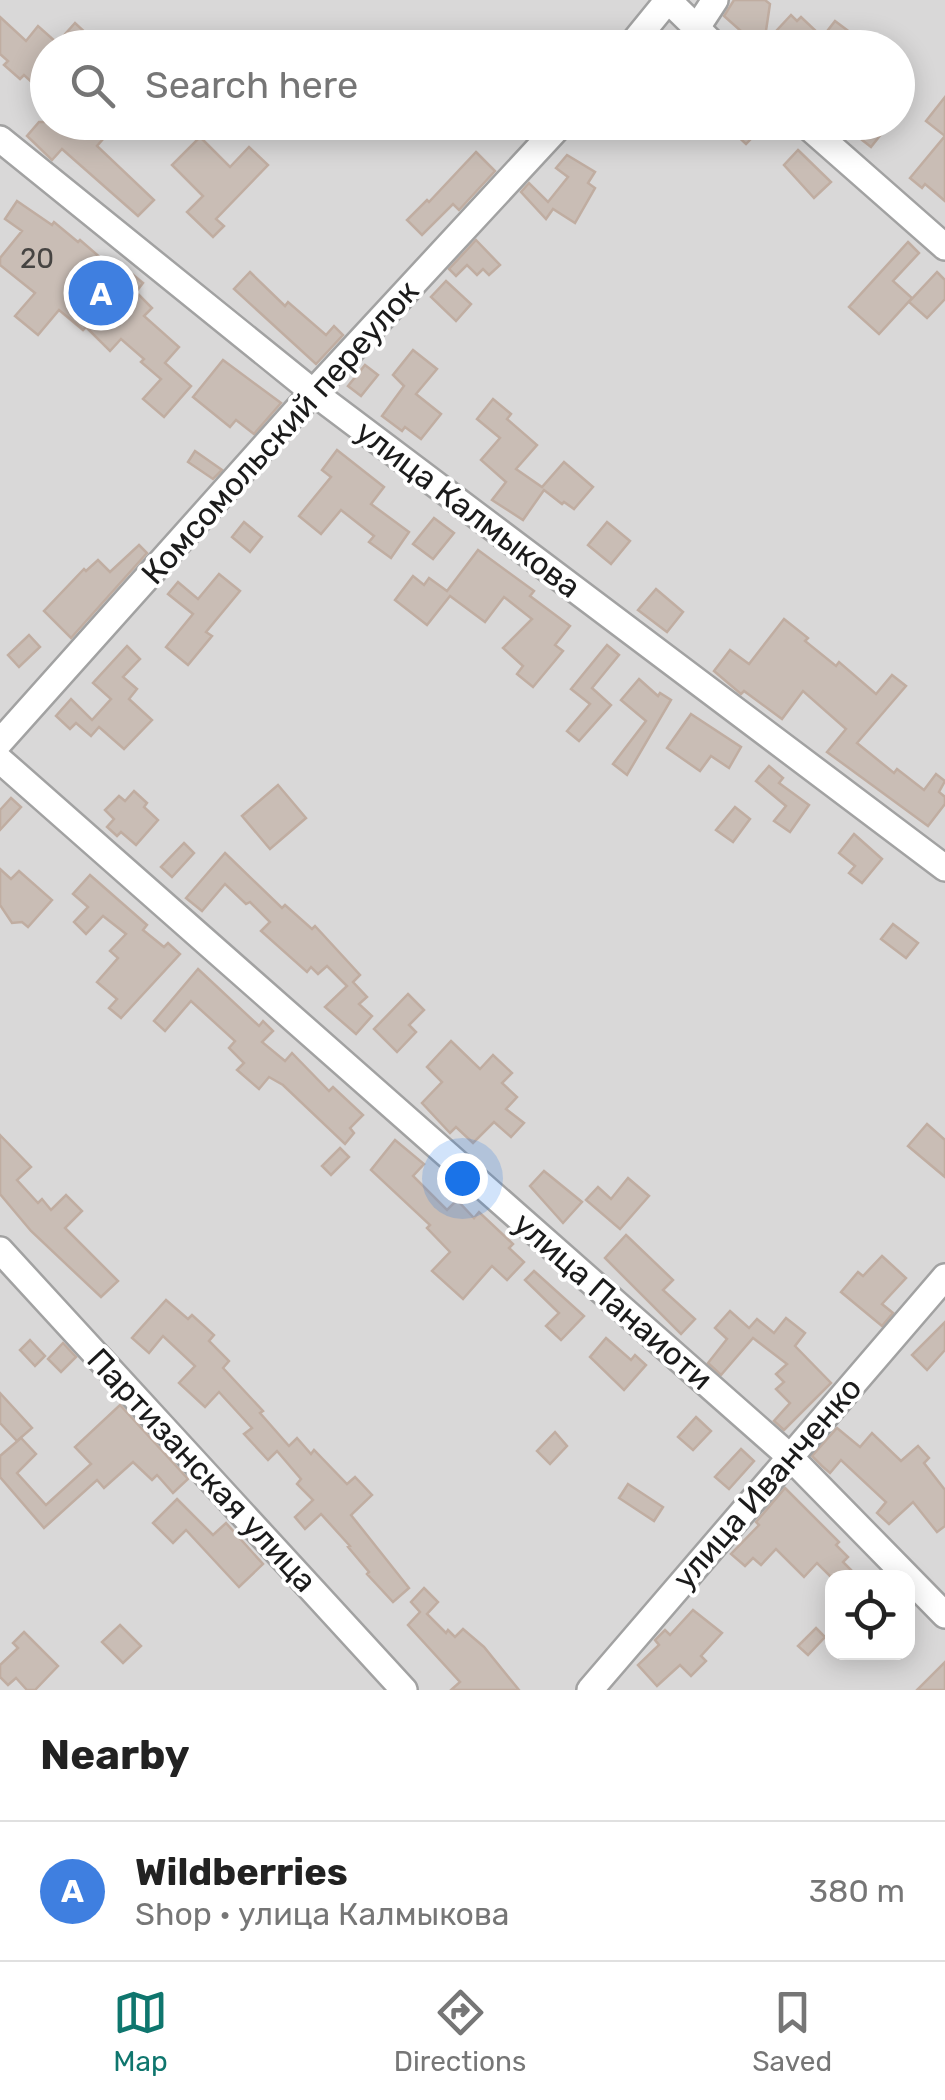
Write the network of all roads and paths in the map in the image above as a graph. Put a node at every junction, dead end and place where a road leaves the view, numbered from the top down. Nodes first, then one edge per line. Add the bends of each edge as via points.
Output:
1 (668, 0) edge
2 (715, 0) edge
3 (696, 29) joint
4 (644, 30) edge
5 (0, 140) edge
6 (546, 140) edge
7 (823, 140) edge
8 (945, 247) edge
9 (313, 392) junction
10 (0, 742) edge
11 (0, 760) edge
12 (945, 868) edge
13 (0, 1250) edge
14 (945, 1277) edge
15 (789, 1456) junction
16 (945, 1615) edge
17 (404, 1690) edge
18 (590, 1690) edge

1 - 3 street
1 - 4 street
2 - 3 street
5 - 9 street, улица Калмыкова
6 - 9 street, Комсомольский переулок
7 - 8 street
9 - 10 street, Комсомольский переулок
9 - 12 street, улица Калмыкова
11 - 15 street, улица Панаиоти
13 - 17 street, Партизанская улица
14 - 15 street, улица Иванченко
15 - 16 street, улица Панаиоти
15 - 18 street, улица Иванченко

